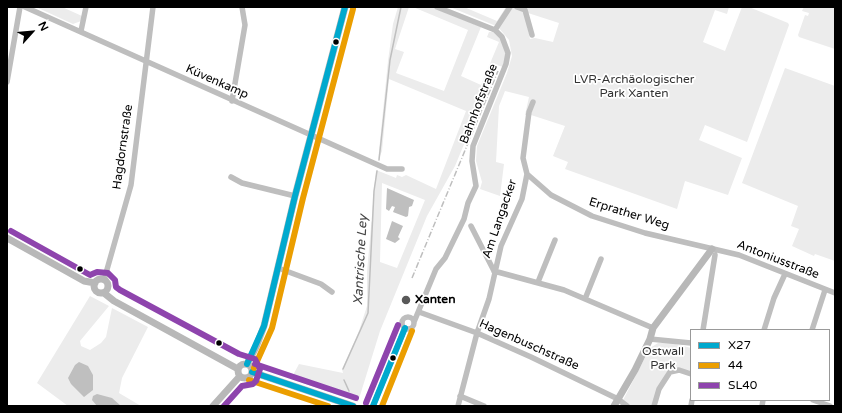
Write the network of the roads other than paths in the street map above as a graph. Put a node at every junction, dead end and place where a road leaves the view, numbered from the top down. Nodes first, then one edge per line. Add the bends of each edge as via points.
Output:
1 (20, 7) edge
2 (25, 7) edge
3 (86, 7) edge
4 (153, 7) edge
5 (242, 7) edge
6 (345, 7) edge
7 (437, 7) edge
8 (510, 7) edge
9 (517, 7) edge
10 (494, 30) junction
11 (81, 31) junction
12 (532, 35) dead end
13 (146, 62) junction
14 (7, 82) edge
15 (232, 101) junction
16 (533, 102) dead end
17 (311, 136) junction
18 (402, 169) dead end
19 (527, 174) junction
20 (231, 177) dead end
21 (295, 196) junction
22 (471, 226) dead end
23 (7, 238) edge
24 (555, 240) dead end
25 (7, 242) edge
26 (714, 252) junction
27 (601, 259) dead end
28 (278, 268) junction
29 (494, 271) junction
30 (785, 274) junction
31 (104, 280) junction
32 (538, 282) junction
33 (94, 285) junction
34 (825, 290) junction
35 (106, 292) junction
36 (332, 292) dead end
37 (835, 293) edge
38 (585, 298) junction
39 (419, 312) junction
40 (414, 322) junction
41 (405, 328) junction
42 (653, 328) junction
43 (703, 329) edge
44 (764, 329) edge
45 (812, 329) edge
46 (477, 334) junction
47 (650, 339) junction
48 (690, 343) edge
49 (242, 368) junction
50 (252, 372) junction
51 (690, 374) edge
52 (460, 396) junction
53 (618, 399) junction
54 (816, 401) edge
55 (213, 406) edge
56 (353, 406) edge
57 (373, 406) edge
58 (458, 406) edge
59 (484, 406) edge
60 (614, 406) edge
61 (627, 406) edge
62 (654, 406) edge
63 (828, 406) edge

1 - 14 street
2 - 11 street, Küvenkamp
3 - 11 street
4 - 13 street, Hagdornstraße
5 - 15 street via 244,25
6 - 17 street
7 - 10 street
8 - 10 street
9 - 12 street via 525,10
10 - 39 street, Bahnhofstraße via 502,37 507,47 506,64 473,146 472,161 476,186 451,247 436,269
11 - 13 street, Küvenkamp
13 - 15 street, Küvenkamp
13 - 31 street, Hagdornstraße via 131,185
15 - 17 street, Küvenkamp
16 - 19 street via 529,112 523,158
17 - 18 street, Küvenkamp via 386,169
17 - 21 street
19 - 26 street, Erprather Weg via 551,195 592,216
19 - 29 street, Am Langacker via 522,199 501,246
20 - 21 street via 242,183
21 - 28 street
22 - 29 street, Am Langacker
23 - 33 street
24 - 32 street
25 - 33 street via 87,286
26 - 30 street, Antoniusstraße via 739,255
26 - 42 street
26 - 43 street
27 - 38 street
28 - 36 street via 321,284
28 - 49 street via 263,332
29 - 32 street
29 - 46 street, Am Langacker
30 - 34 street, Antoniusstraße
30 - 44 street
31 - 33 street via 98,280
31 - 35 street via 108,284
32 - 38 street
33 - 35 street via 98,293
34 - 37 street, Antoniusstraße
34 - 45 street
35 - 49 street via 111,299
38 - 42 street
39 - 40 street, Bahnhofstraße
39 - 46 street, Hagenbuschstraße
40 - 41 street, Bahnhofstraße via 412,328
40 - 41 street via 410,318 404,319
41 - 57 street
42 - 47 street
46 - 52 street, Am Langacker
46 - 53 street, Hagenbuschstraße
47 - 48 street
47 - 53 street
49 - 50 street via 252,368
49 - 50 street via 248,377
49 - 55 street
50 - 56 street
51 - 62 street via 679,370 670,372 659,389
52 - 58 street, Am Langacker
52 - 59 street
53 - 60 street
53 - 61 street, Hagenbuschstraße
54 - 63 street

